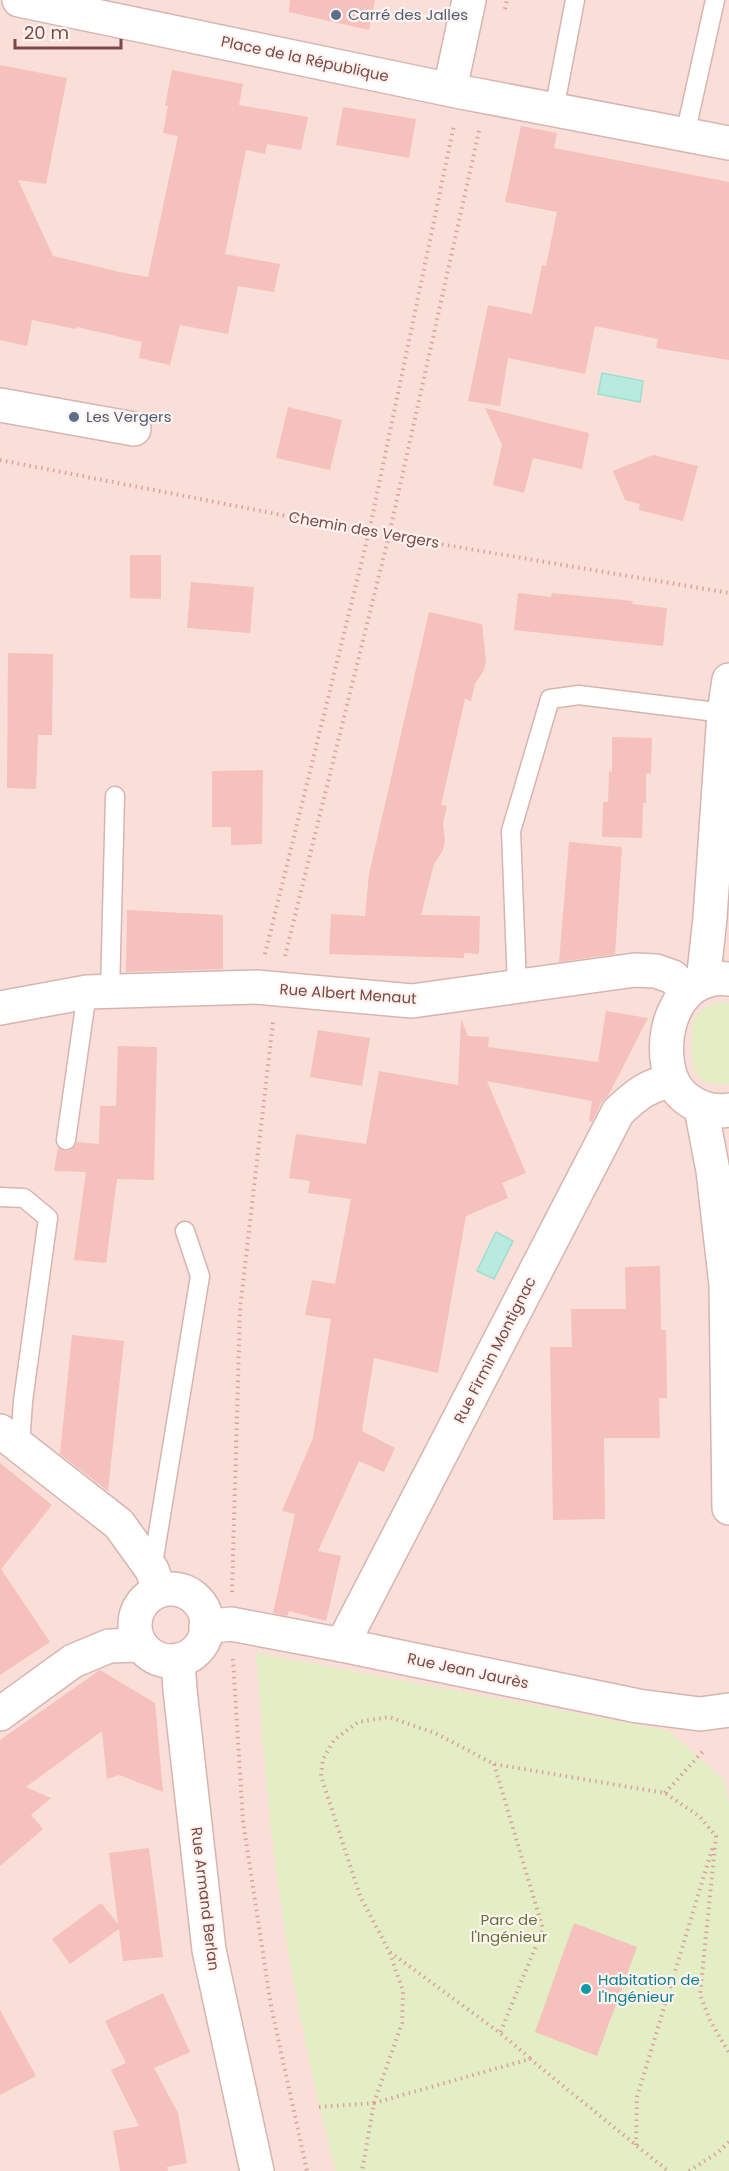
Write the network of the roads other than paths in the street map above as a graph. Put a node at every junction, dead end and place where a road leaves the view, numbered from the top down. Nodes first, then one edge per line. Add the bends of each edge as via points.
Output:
1 (19, 0) edge
2 (469, 0) edge
3 (575, 0) edge
4 (715, 0) edge
5 (466, 93) junction
6 (554, 110) junction
7 (685, 135) junction
8 (729, 143) edge
9 (0, 405) edge
10 (134, 429) dead end
11 (729, 680) edge
12 (724, 713) junction
13 (723, 751) junction
14 (115, 796) dead end
15 (729, 823) edge
16 (707, 984) edge
17 (517, 986) junction
18 (99, 992) junction
19 (0, 1008) edge
20 (672, 1080) junction
21 (715, 1109) edge
22 (66, 1140) dead end
23 (0, 1197) edge
24 (185, 1231) dead end
25 (727, 1273) edge
26 (10, 1438) edge
27 (729, 1508) edge
28 (156, 1580) junction
29 (219, 1625) junction
30 (140, 1645) junction
31 (342, 1645) junction
32 (178, 1660) junction
33 (729, 1710) edge
34 (0, 1714) edge
35 (257, 2171) edge

1 - 5 street, Place de la République
2 - 5 street
3 - 6 lane
4 - 7 lane
5 - 6 street, Place de la République
6 - 7 street, Place de la République
7 - 8 street, Place de la République
9 - 10 street
11 - 12 street
12 - 13 street
12 - 17 lane via 579,695 550,699 511,831
13 - 15 street
13 - 16 street
14 - 18 lane
16 - 17 street, Rue Albert Menaut via 635,970
16 - 20 street via 677,1003 670,1019 668,1059
17 - 18 street, Rue Albert Menaut via 412,1001 267,988
18 - 19 street, Rue Albert Menaut
18 - 22 lane
20 - 21 street via 684,1097
20 - 31 street, Rue Firmin Montignac via 649,1087 618,1112
21 - 25 street via 713,1171
23 - 26 lane via 24,1198 48,1218 23,1401
24 - 28 lane via 200,1276
25 - 27 street
26 - 28 street via 119,1524
28 - 29 street via 194,1597 205,1616
28 - 30 street via 136,1613
29 - 31 street, Rue Jean Jaurès
29 - 32 street via 192,1654
30 - 32 street via 159,1659
30 - 34 street via 109,1646 73,1661
31 - 33 street, Rue Jean Jaurès via 638,1706 700,1714
32 - 35 street, Rue Armand Berlan via 209,1950

